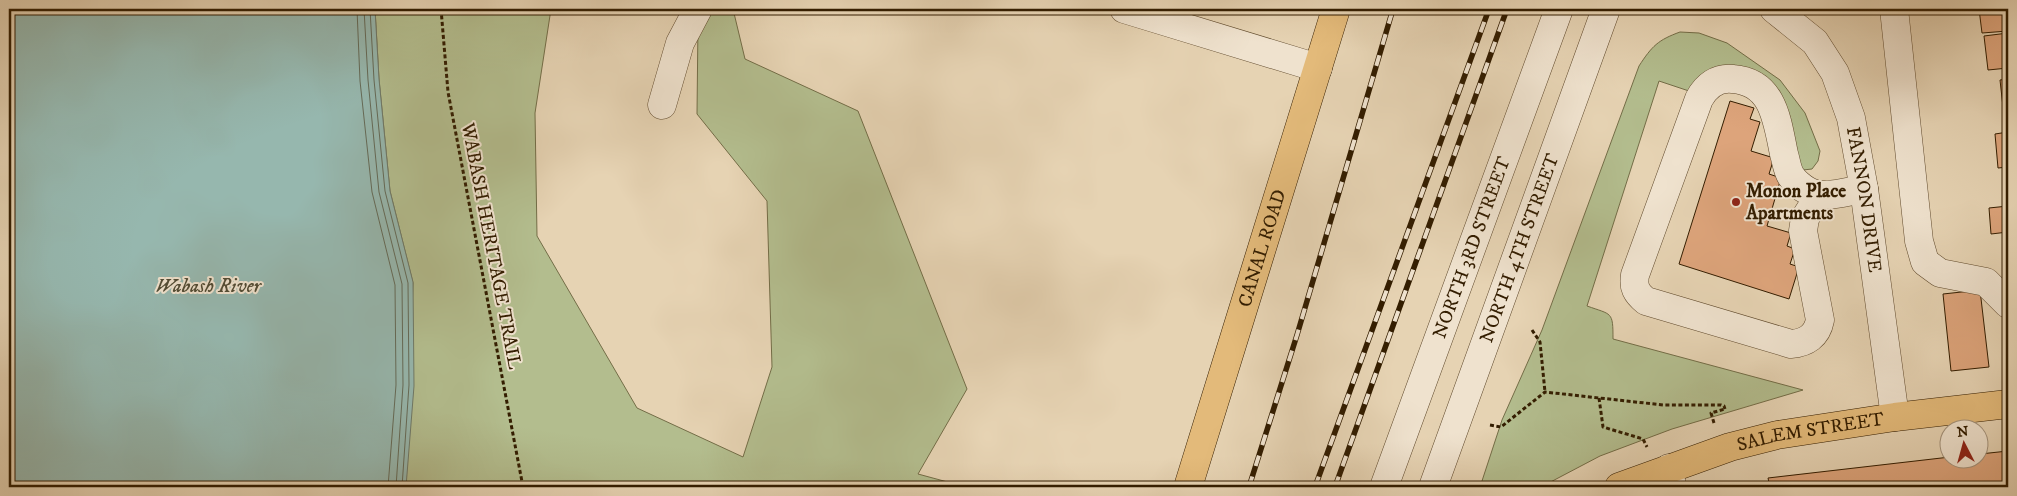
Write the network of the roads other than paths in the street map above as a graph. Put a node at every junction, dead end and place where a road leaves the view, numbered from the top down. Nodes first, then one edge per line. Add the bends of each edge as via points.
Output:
1 (698, 9) edge
2 (1124, 9) edge
3 (1336, 9) edge
4 (1559, 9) edge
5 (1606, 9) edge
6 (1774, 9) edge
7 (1894, 9) edge
8 (1318, 68) junction
9 (662, 105) dead end
10 (1864, 189) junction
11 (1820, 196) junction
12 (2008, 304) edge
13 (2008, 404) edge
14 (1895, 417) junction
15 (1670, 478) edge
16 (1188, 487) edge
17 (1384, 487) edge
18 (1433, 487) edge
19 (1619, 487) edge

1 - 9 street via 680,43
2 - 8 street
3 - 8 main road, CANAL ROAD
4 - 17 street, NORTH 3RD STREET
5 - 18 street, NORTH 4TH STREET
6 - 10 street, FANNON DRIVE via 1814,42 1836,73 1852,118
7 - 12 street via 1919,241 1925,262 1940,273 1986,282
8 - 16 main road, CANAL ROAD
10 - 11 street
10 - 14 street, FANNON DRIVE
11 - 11 street via 1808,191 1790,175 1775,115 1761,89 1747,81 1730,78 1712,83 1699,99 1635,275 1638,295 1646,301 1791,344 1807,340 1814,335 1820,320 1803,231 1805,218
13 - 14 main road, SALEM STREET
14 - 15 main road, SALEM STREET via 1777,435 1730,448
15 - 19 main road, SALEM STREET

